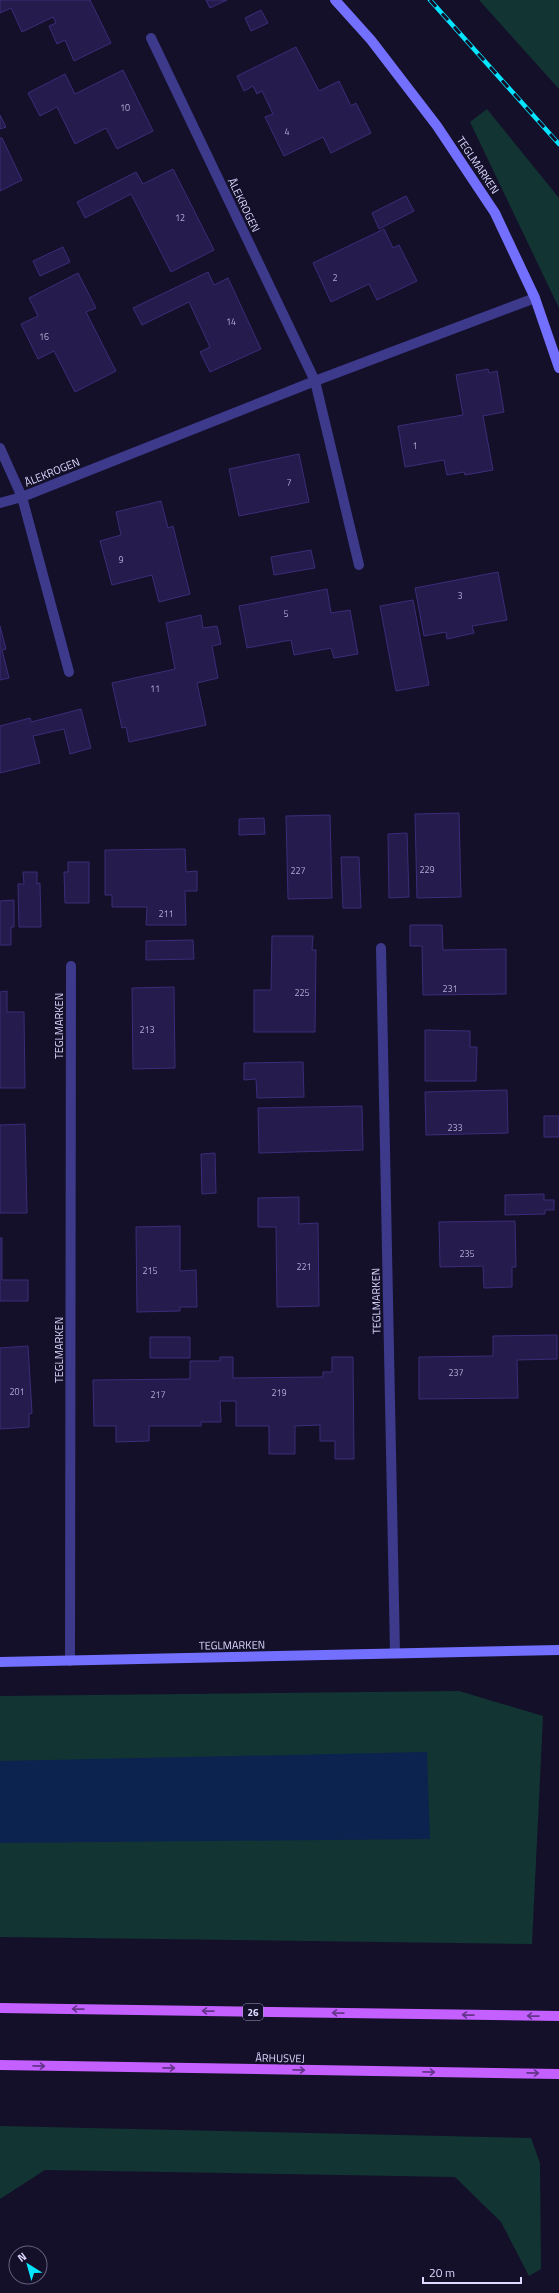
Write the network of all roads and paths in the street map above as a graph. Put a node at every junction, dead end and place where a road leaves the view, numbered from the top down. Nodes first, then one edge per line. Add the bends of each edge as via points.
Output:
1 (335, 0) edge
2 (152, 38) dead end
3 (535, 298) junction
4 (559, 368) edge
5 (315, 381) junction
6 (0, 448) edge
7 (22, 497) junction
8 (0, 503) edge
9 (359, 565) dead end
10 (69, 672) dead end
11 (381, 948) dead end
12 (71, 966) dead end
13 (559, 1650) edge
14 (395, 1653) junction
15 (70, 1661) junction
16 (0, 1662) edge
17 (0, 2008) edge
18 (559, 2016) edge
19 (0, 2065) edge
20 (559, 2074) edge

1 - 3 street, TEGLMARKEN via 371,40 441,132 495,213
2 - 5 street, ÅLEKROGEN
3 - 4 street, TEGLMARKEN
3 - 5 street, ÅLEKROGEN
5 - 7 street, ÅLEKROGEN
5 - 9 street, ÅLEKROGEN
6 - 7 street, ÅLEKROGEN
7 - 8 street, ÅLEKROGEN
7 - 10 street, ÅLEKROGEN
11 - 14 street, TEGLMARKEN
12 - 15 street, TEGLMARKEN
13 - 14 street, TEGLMARKEN
14 - 15 street, TEGLMARKEN
15 - 16 street, TEGLMARKEN
18 -> 17 main road, 26
19 -> 20 main road, ÅRHUSVEJ

